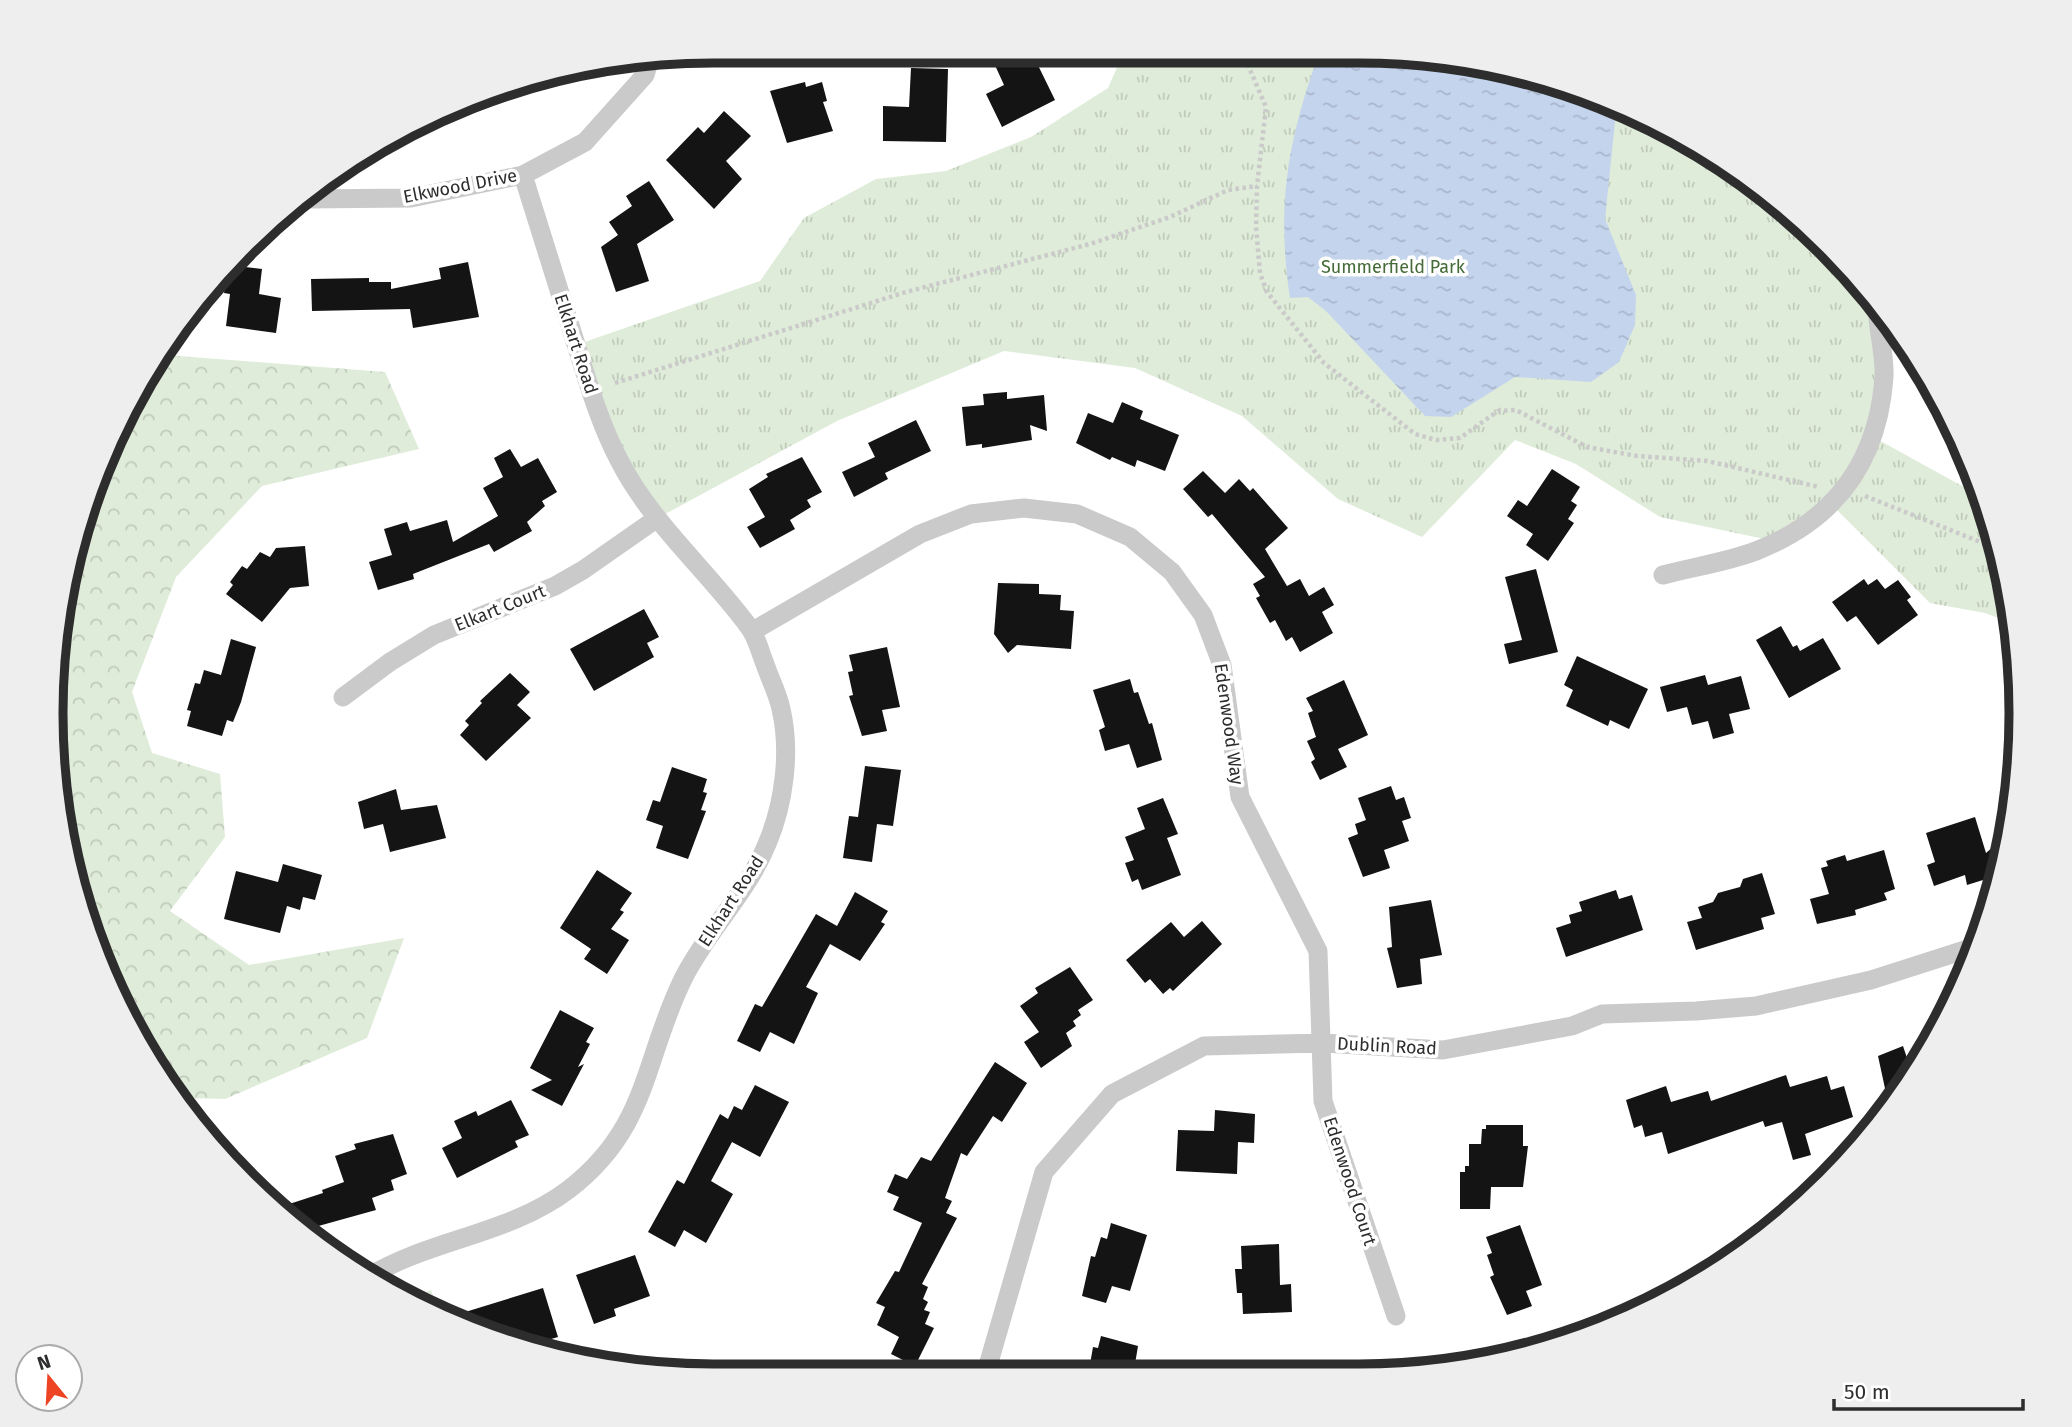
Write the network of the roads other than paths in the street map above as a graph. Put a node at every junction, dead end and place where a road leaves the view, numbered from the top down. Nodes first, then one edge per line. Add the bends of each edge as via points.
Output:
1 (648, 67) edge
2 (523, 175) junction
3 (316, 199) edge
4 (1878, 323) edge
5 (656, 519) junction
6 (1663, 575) dead end
7 (753, 631) junction
8 (343, 697) dead end
9 (1964, 950) edge
10 (1323, 1043) junction
11 (379, 1271) edge
12 (1396, 1317) dead end
13 (988, 1364) edge

1 - 2 street, Elkwood Drive via 585,142
2 - 3 street, Elkwood Drive via 411,198
2 - 5 street, Elkhart Road via 593,400 619,461
4 - 6 street via 1884,375 1874,438 1844,493 1807,524 1756,551
5 - 7 street, Elkhart Road
5 - 8 street, Elkart Court via 555,586 433,635
7 - 10 street, Edenwood Way via 920,534 971,514 1024,508 1077,514 1130,537 1172,572 1203,615 1218,652 1240,797 1318,951
7 - 11 street, Elkhart Road via 781,709 785,762 777,815 757,865 683,979 632,1115 594,1166 545,1206 428,1248
9 - 10 street, Dublin Road via 1871,979 1756,1006 1602,1014 1572,1026 1443,1050
10 - 12 street, Edenwood Court via 1323,1101
10 - 13 street, Dublin Road via 1204,1046 1112,1094 1044,1172

